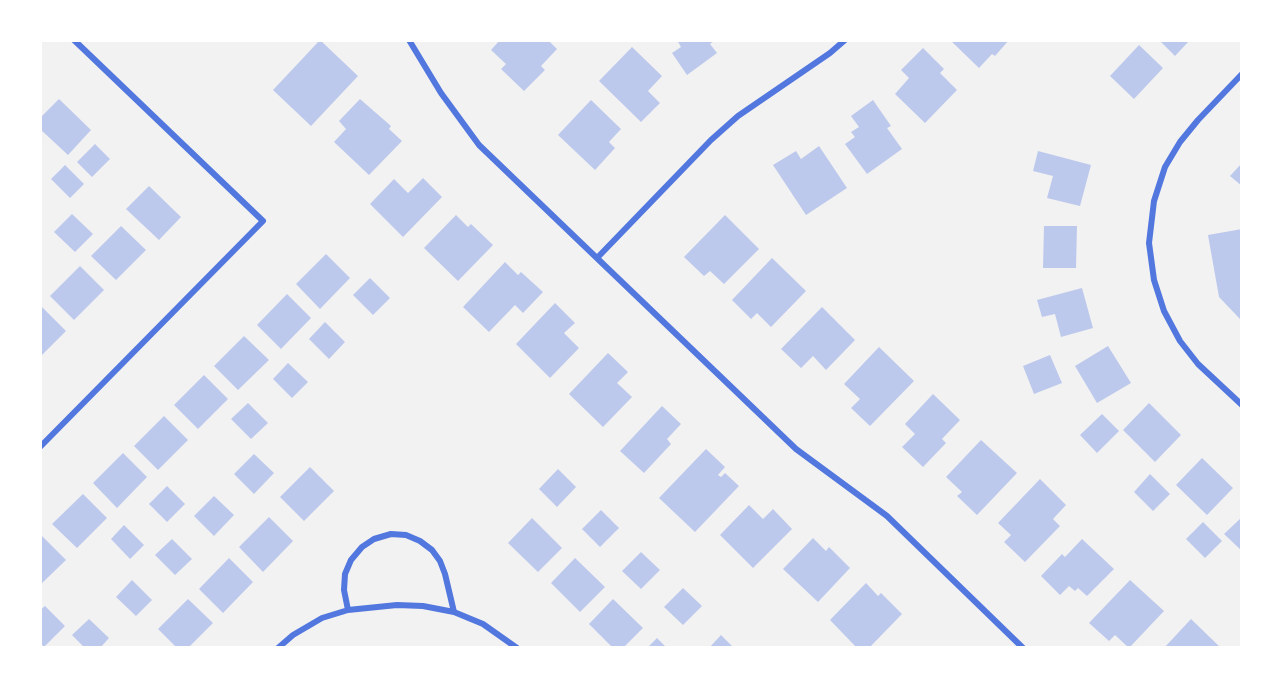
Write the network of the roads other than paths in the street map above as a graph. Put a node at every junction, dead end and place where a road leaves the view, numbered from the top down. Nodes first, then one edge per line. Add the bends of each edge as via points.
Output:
1 (74, 40) edge
2 (408, 40) edge
3 (845, 40) edge
4 (1242, 74) edge
5 (598, 257) junction
6 (1242, 405) edge
7 (40, 447) edge
8 (348, 610) junction
9 (454, 612) junction
10 (278, 648) edge
11 (517, 648) edge
12 (1023, 648) edge

1 - 7 street via 262,221
2 - 5 street via 479,145
3 - 5 street via 738,116
4 - 6 street via 1180,142 1165,167 1154,201 1149,243 1154,280 1164,311 1180,340 1198,364
5 - 12 street via 796,449 887,516
8 - 9 street via 398,604
8 - 9 street via 344,590 351,560 374,539 391,534 406,535 432,550 446,574
8 - 10 street via 322,618
9 - 11 street via 483,624

